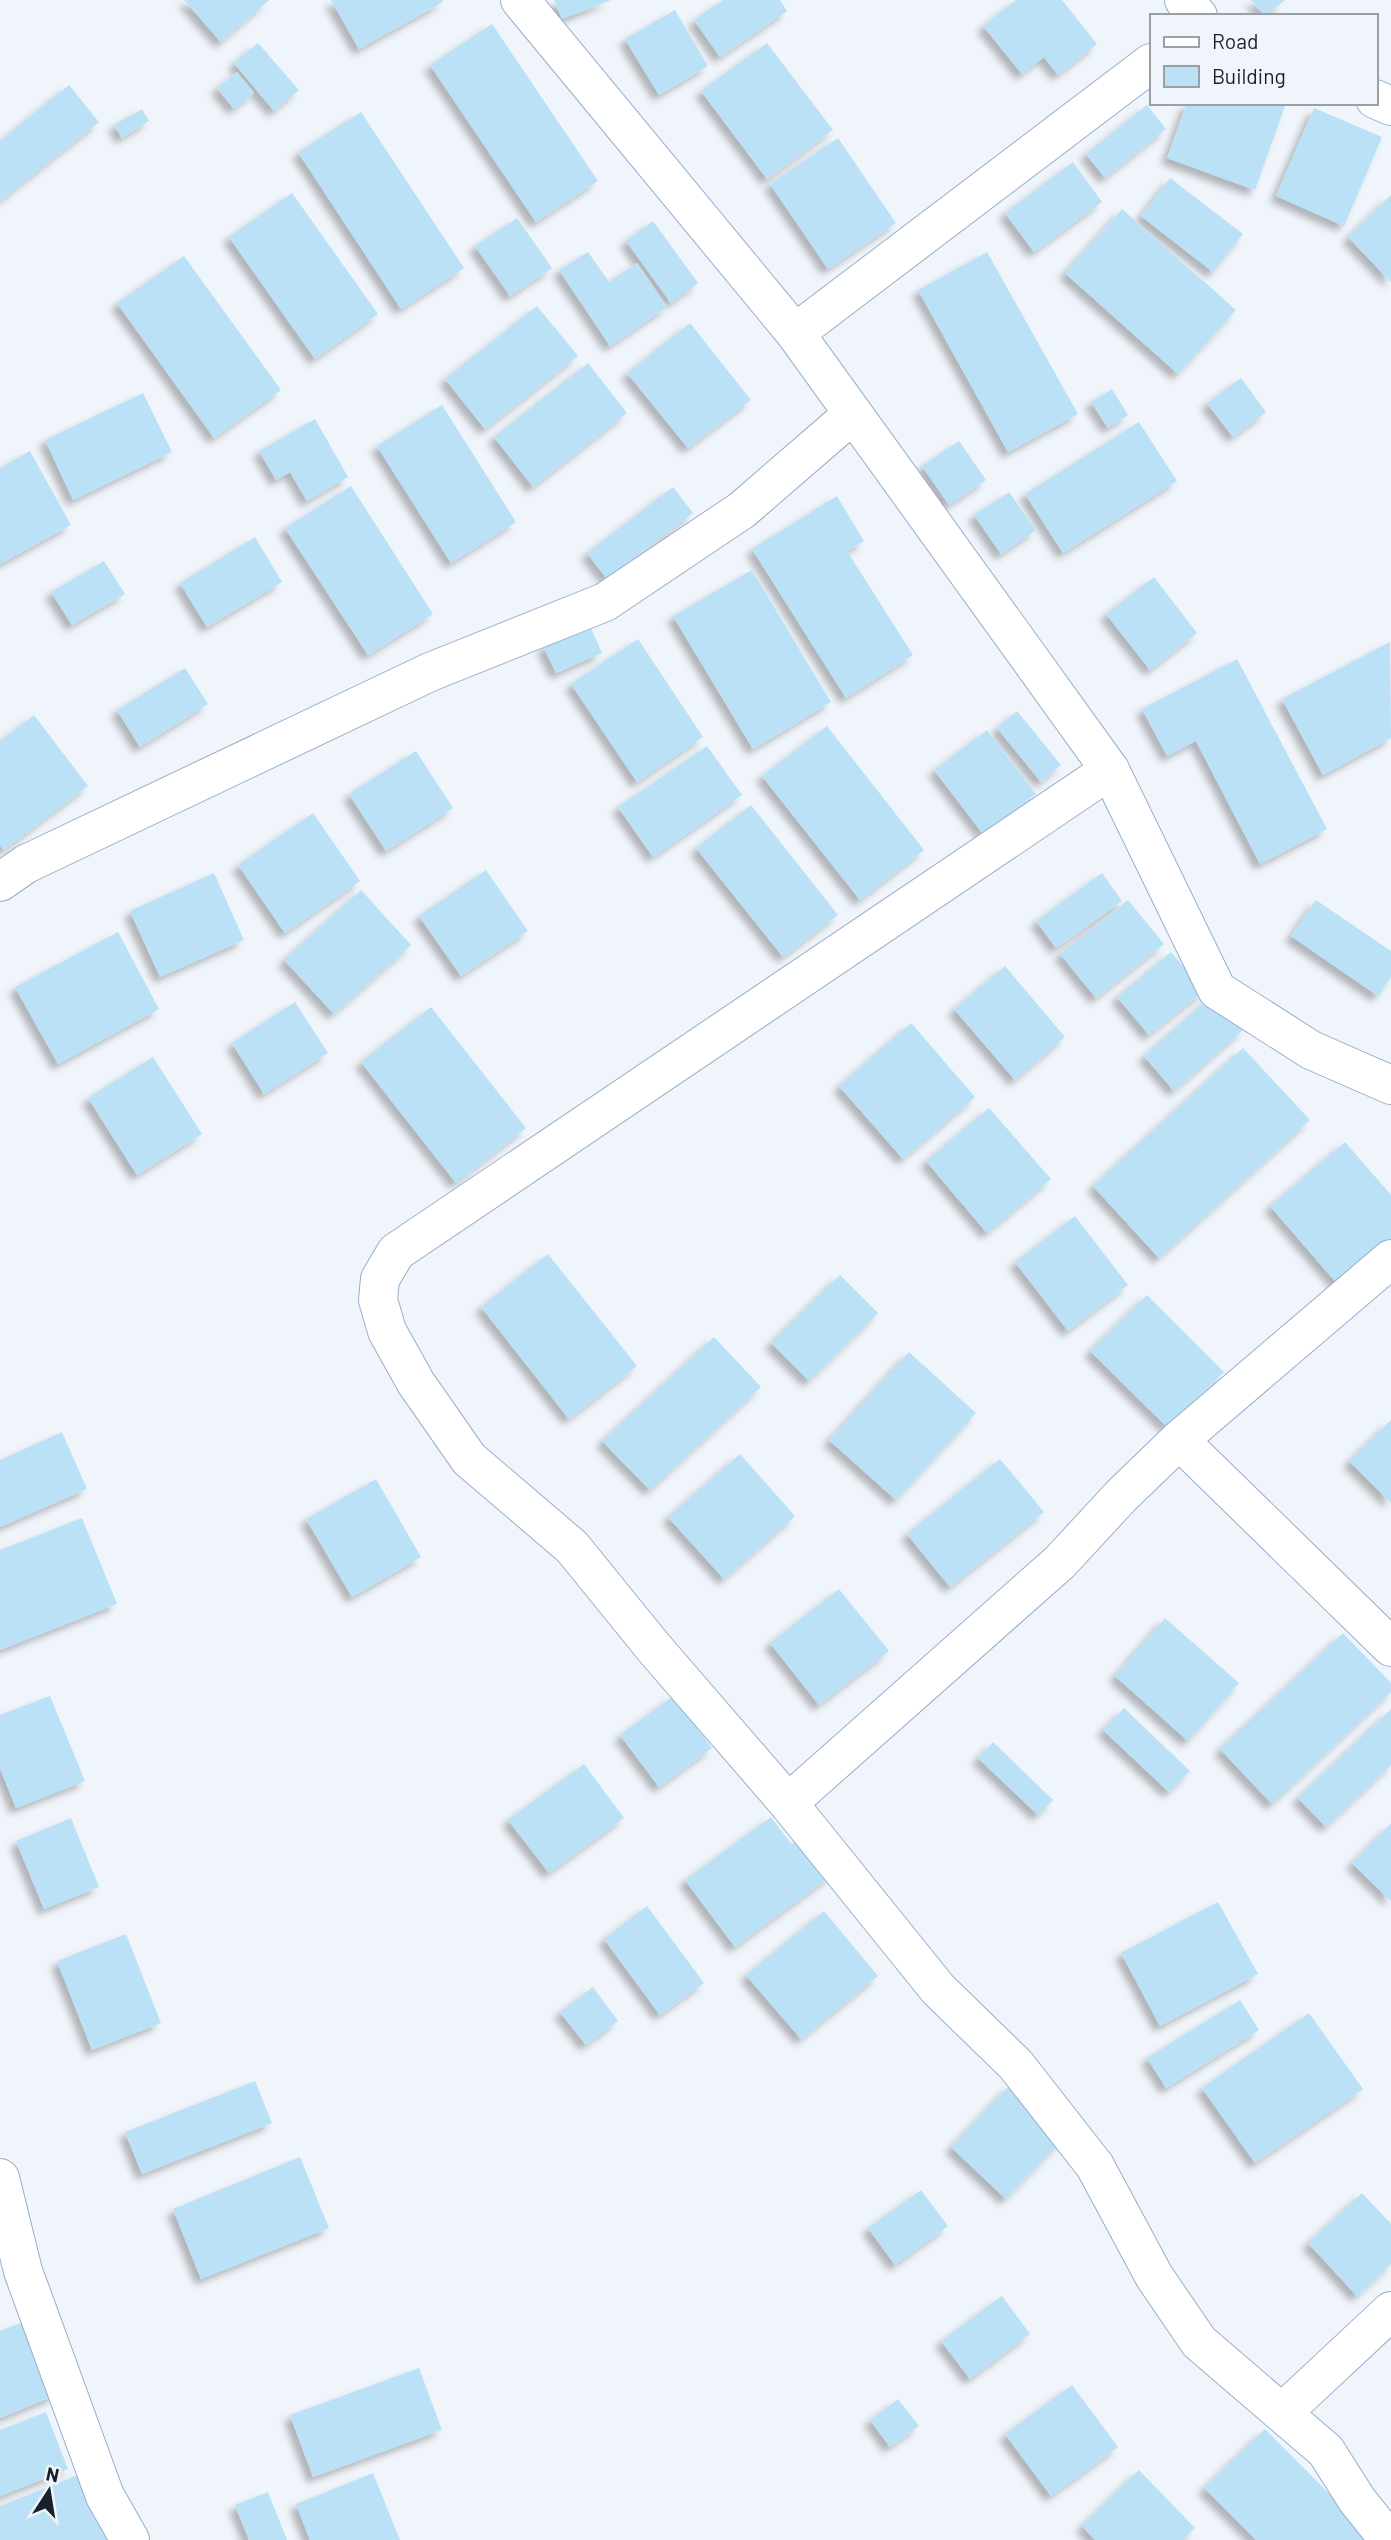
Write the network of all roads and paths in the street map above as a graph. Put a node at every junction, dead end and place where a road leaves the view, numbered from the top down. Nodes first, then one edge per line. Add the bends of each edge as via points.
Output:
1 (520, 0) edge
2 (1184, 0) edge
3 (1196, 14) edge
4 (1150, 64) edge
5 (795, 333) junction
6 (853, 414) junction
7 (1111, 770) junction
8 (0, 882) edge
9 (1391, 1085) edge
10 (1391, 1259) edge
11 (1180, 1440) junction
12 (1391, 1647) edge
13 (788, 1803) junction
14 (0, 2178) edge
15 (1391, 2311) edge
16 (1283, 2412) junction
17 (130, 2540) edge
18 (1389, 2540) edge

1 - 5 street
2 - 3 street
4 - 5 street
5 - 6 street
6 - 7 street
6 - 8 street via 742,510 605,602 430,672 26,864
7 - 9 street via 1217,990 1311,1050
7 - 13 street via 396,1252 380,1279 378,1300 387,1331 416,1383 469,1459 572,1547
10 - 11 street
11 - 12 street
11 - 13 street via 1060,1562
13 - 16 street via 938,1989 1016,2065 1095,2166 1154,2276 1199,2342
14 - 17 street via 23,2271 105,2496
15 - 16 street
16 - 18 street via 1325,2451

